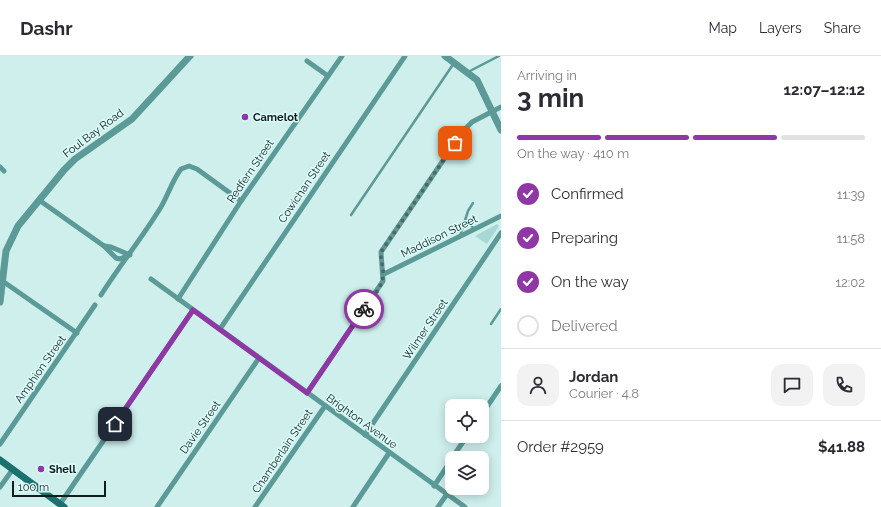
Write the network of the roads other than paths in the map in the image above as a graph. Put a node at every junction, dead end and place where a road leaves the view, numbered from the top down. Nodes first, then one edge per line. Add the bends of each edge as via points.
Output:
1 (190, 56) edge
2 (342, 56) edge
3 (405, 56) edge
4 (445, 56) edge
5 (499, 56) edge
6 (307, 61) dead end
7 (454, 63) junction
8 (468, 73) junction
9 (328, 76) junction
10 (501, 107) edge
11 (493, 111) junction
12 (501, 130) edge
13 (0, 167) edge
14 (4, 171) dead end
15 (39, 200) junction
16 (241, 201) junction
17 (474, 203) dead end
18 (351, 215) dead end
19 (501, 216) edge
20 (466, 219) junction
21 (474, 230) junction
22 (501, 233) edge
23 (460, 236) junction
24 (104, 246) junction
25 (130, 255) junction
26 (384, 274) junction
27 (151, 279) dead end
28 (1, 280) junction
29 (0, 290) edge
30 (100, 295) dead end
31 (178, 299) junction
32 (0, 302) edge
33 (95, 305) dead end
34 (501, 309) edge
35 (193, 310) junction
36 (491, 324) dead end
37 (220, 329) junction
38 (77, 333) junction
39 (259, 358) junction
40 (501, 386) edge
41 (307, 393) junction
42 (489, 404) edge
43 (325, 406) junction
44 (365, 435) junction
45 (0, 444) edge
46 (389, 453) junction
47 (0, 460) edge
48 (13, 469) junction
49 (445, 469) edge
50 (434, 486) junction
51 (0, 487) edge
52 (445, 493) edge
53 (446, 495) edge
54 (448, 495) edge
55 (62, 506) edge
56 (157, 507) edge
57 (255, 507) edge
58 (353, 507) edge
59 (438, 507) edge
60 (464, 507) edge

1 - 15 street, Foul Bay Road via 132,119 74,160
2 - 9 street, Redfern Street
3 - 37 street, Cowichan Street
4 - 7 street
5 - 8 lane
6 - 9 street
7 - 8 street
7 - 18 lane
8 - 11 street via 481,87
9 - 16 street, Redfern Street
10 - 11 street
11 - 12 street
11 - 26 street via 472,122 463,131 381,252
13 - 14 street
15 - 24 street
15 - 28 street, Foul Bay Road via 18,226 6,251
16 - 25 street via 197,169 189,166 181,169 162,206
16 - 31 street, Redfern Street
17 - 20 lane
19 - 21 street, Maddison Street
20 - 21 lane
20 - 23 lane
21 - 23 street, Maddison Street
22 - 44 street, Wilmer Street
23 - 26 street, Maddison Street
24 - 25 street
24 - 25 street via 116,258
25 - 30 street via 121,263
26 - 41 street via 380,286
27 - 31 street, Brighton Avenue
28 - 29 street, Foul Bay Road
28 - 38 street
29 - 32 street, Foul Bay Road
31 - 35 street, Brighton Avenue
33 - 38 street, Amphion Street
34 - 36 lane
35 - 37 street, Brighton Avenue
35 - 55 street
37 - 39 street, Brighton Avenue
38 - 45 street, Amphion Street
39 - 41 street, Brighton Avenue
39 - 56 street, Davie Street
40 - 42 street
41 - 43 street, Brighton Avenue
43 - 44 street, Brighton Avenue
43 - 57 street, Chamberlain Street
44 - 46 street, Brighton Avenue
46 - 50 street, Brighton Avenue
46 - 58 street
47 - 48 main road
48 - 51 street
48 - 55 main road
49 - 50 street
50 - 52 street, Brighton Avenue
53 - 59 street
54 - 60 street, Brighton Avenue

